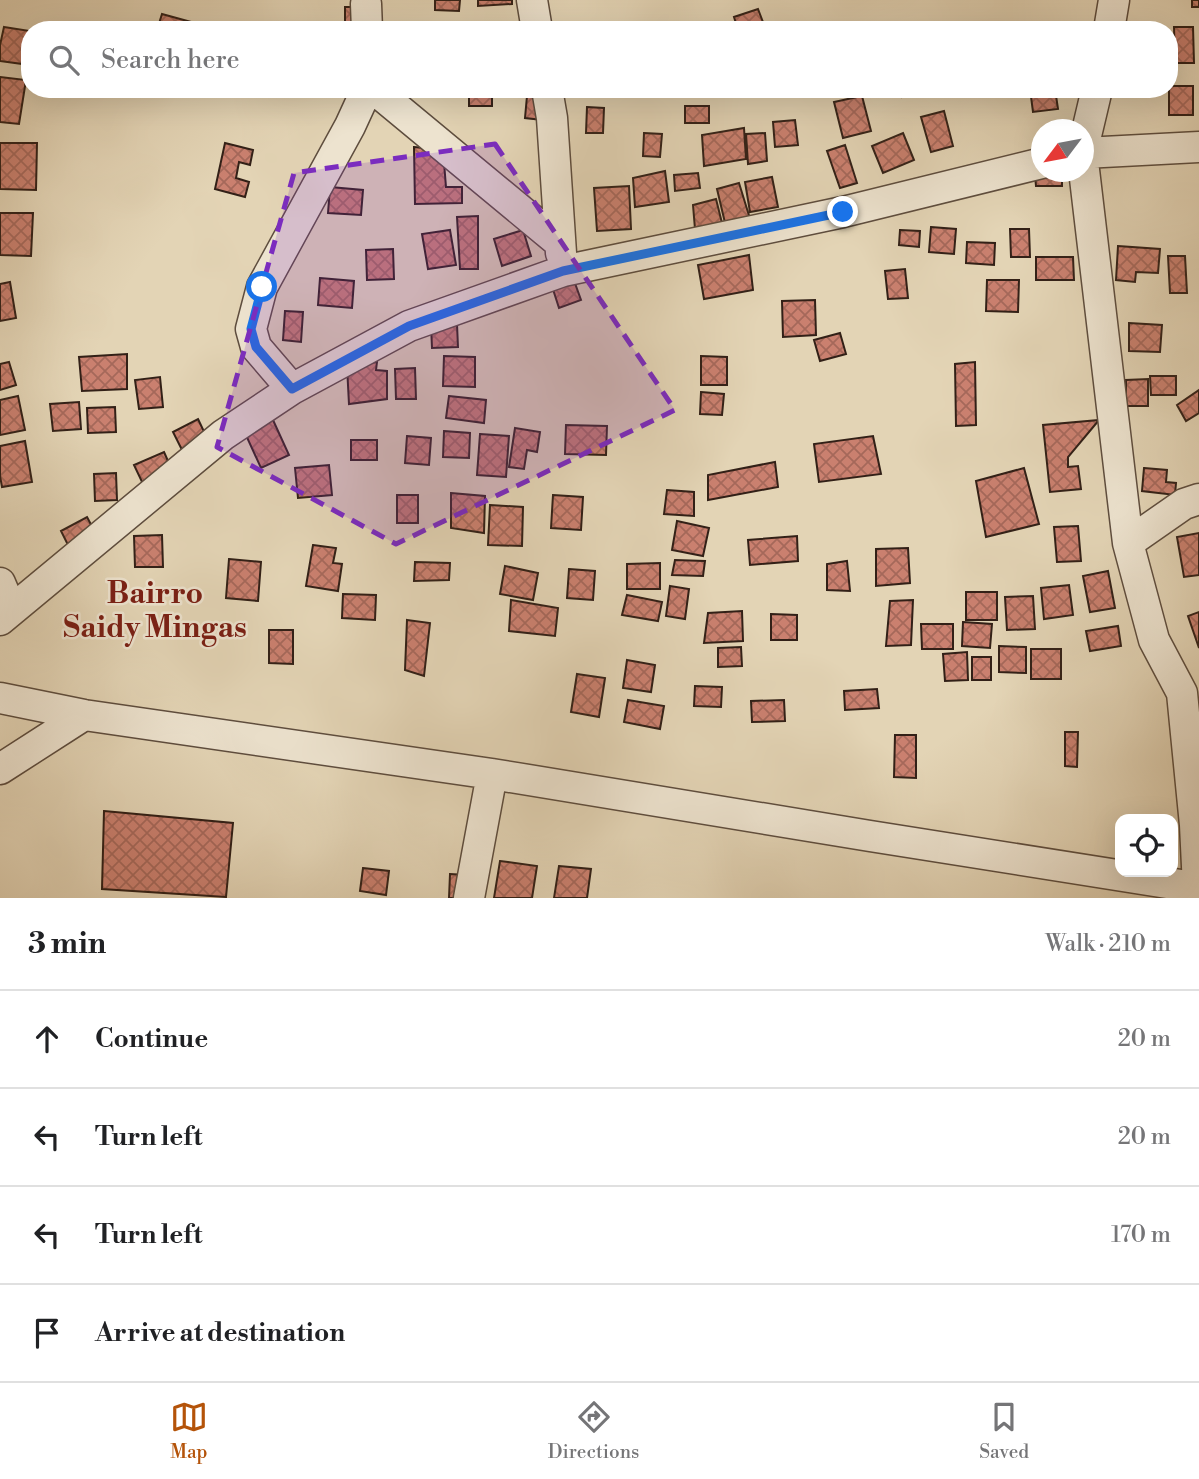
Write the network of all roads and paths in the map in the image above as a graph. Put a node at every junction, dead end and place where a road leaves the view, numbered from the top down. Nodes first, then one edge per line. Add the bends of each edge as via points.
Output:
1 (532, 0) edge
2 (1114, 0) edge
3 (536, 21) edge
4 (1110, 21) edge
5 (363, 98) edge
6 (384, 98) edge
7 (549, 98) edge
8 (1095, 98) edge
9 (1090, 119) edge
10 (1199, 147) edge
11 (1094, 152) edge
12 (1031, 165) edge
13 (1084, 182) edge
14 (561, 257) junction
15 (292, 389) junction
16 (1199, 499) edge
17 (1128, 543) junction
18 (4, 604) edge
19 (1190, 690) edge
20 (0, 698) edge
21 (84, 715) junction
22 (0, 769) edge
23 (492, 774) junction
24 (1198, 888) edge
25 (469, 898) edge

1 - 3 street
2 - 4 street
5 - 15 street via 262,287 251,329 256,347
6 - 14 street
7 - 14 street
8 - 9 street
10 - 11 street
12 - 14 street via 843,212
13 - 17 street
14 - 15 street via 409,326
15 - 18 street via 223,435
16 - 17 street
17 - 19 street via 1154,640
19 - 24 street
20 - 21 street
21 - 22 street
21 - 23 street
23 - 24 street
23 - 25 street

